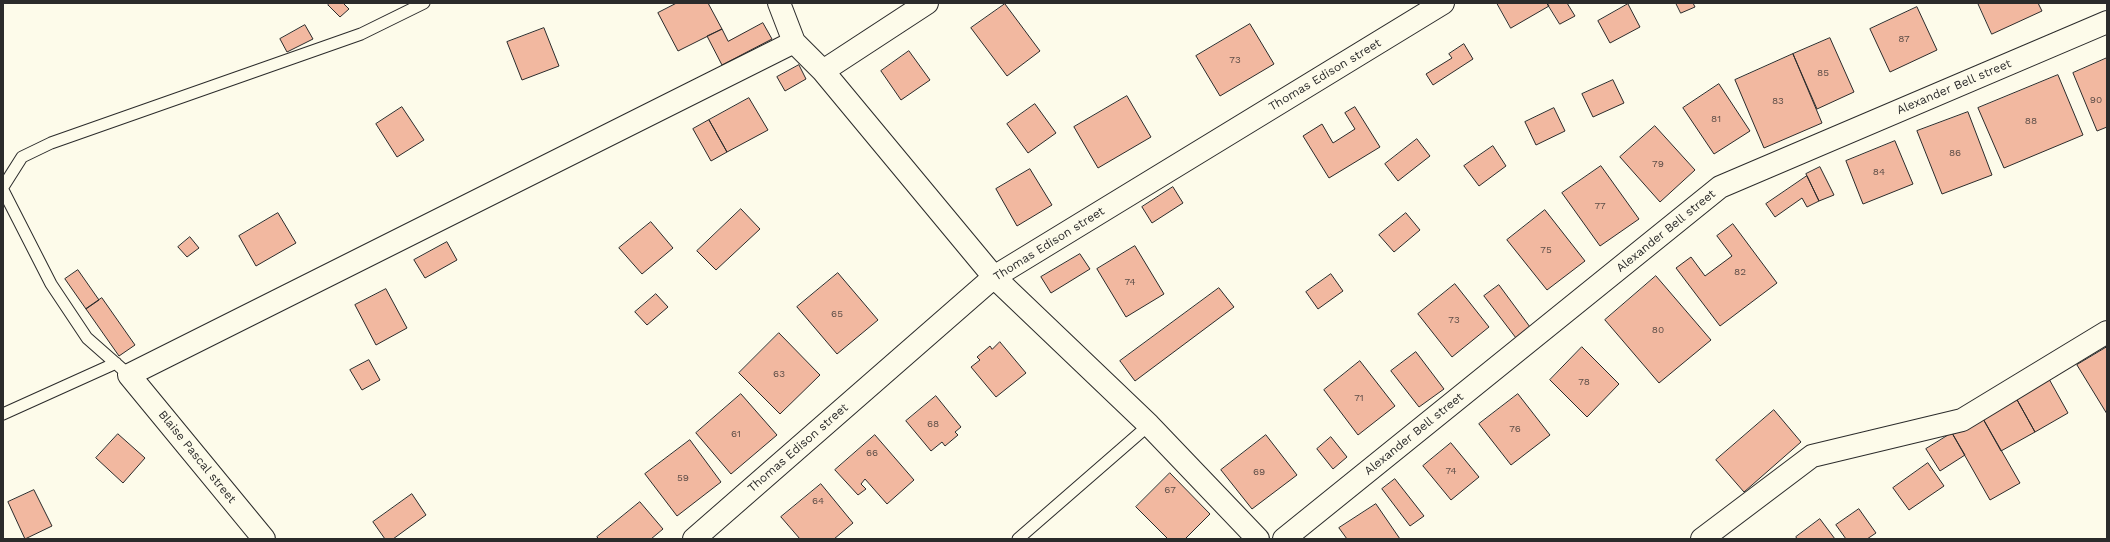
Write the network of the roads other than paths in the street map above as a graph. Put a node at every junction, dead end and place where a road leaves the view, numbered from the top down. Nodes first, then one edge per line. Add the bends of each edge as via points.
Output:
1 (424, 3) edge
2 (779, 3) edge
3 (927, 3) edge
4 (1444, 3) edge
5 (2107, 22) edge
6 (794, 42) junction
7 (823, 70) junction
8 (3, 187) edge
9 (3, 190) edge
10 (994, 277) junction
11 (2107, 332) edge
12 (123, 369) junction
13 (3, 414) edge
14 (1149, 425) junction
15 (264, 539) edge
16 (694, 539) edge
17 (1018, 539) edge
18 (1258, 539) edge
19 (1284, 539) edge
20 (1702, 539) edge

1 - 8 lane via 361,34 51,143 22,156
2 - 6 street
3 - 7 street
4 - 10 street, Thomas Edison street
5 - 19 street, Alexander Bell street via 1720,187
6 - 7 street
6 - 12 street
7 - 10 street
9 - 12 lane via 51,284 87,338
10 - 14 street
10 - 16 street, Thomas Edison street
11 - 20 street via 1962,420 1812,456
12 - 13 lane
12 - 15 street, Blaise Pascal street
14 - 17 lane
14 - 18 street

